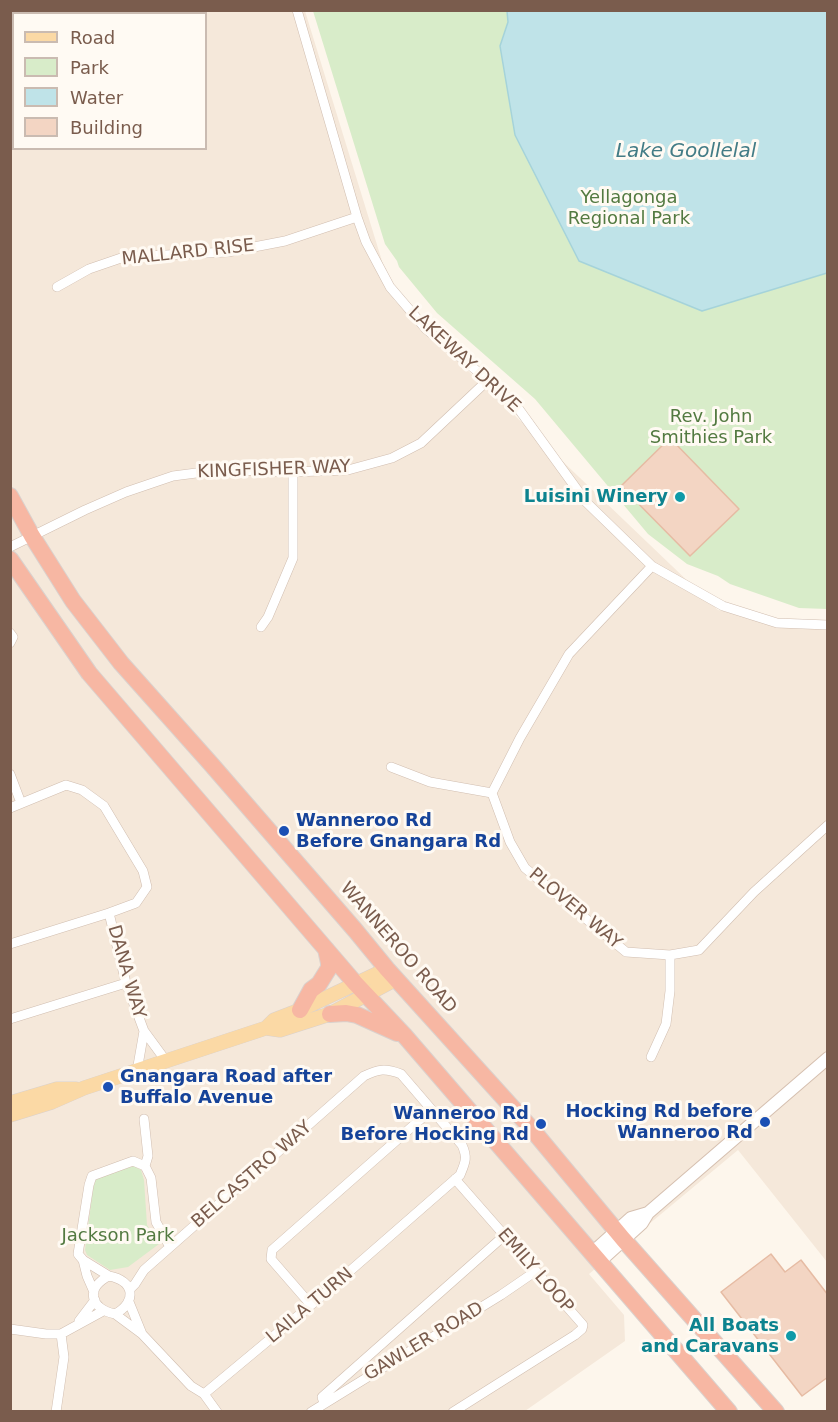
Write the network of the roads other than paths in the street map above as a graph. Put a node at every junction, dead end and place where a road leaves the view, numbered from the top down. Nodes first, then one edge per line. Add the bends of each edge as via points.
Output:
1 (297, 10) edge
2 (357, 217) junction
3 (57, 287) dead end
4 (488, 381) junction
5 (294, 472) junction
6 (10, 496) edge
7 (32, 536) junction
8 (10, 547) edge
9 (10, 559) edge
10 (652, 566) junction
11 (828, 625) edge
12 (261, 627) dead end
13 (10, 633) edge
14 (10, 644) edge
15 (391, 767) dead end
16 (10, 774) edge
17 (492, 793) junction
18 (21, 803) junction
19 (10, 808) edge
20 (828, 825) edge
21 (109, 913) junction
22 (10, 944) edge
23 (326, 948) junction
24 (670, 955) junction
25 (392, 974) junction
26 (126, 983) junction
27 (361, 989) junction
28 (300, 1010) junction
29 (330, 1014) junction
30 (10, 1019) edge
31 (266, 1028) junction
32 (144, 1031) junction
33 (404, 1035) junction
34 (651, 1057) dead end
35 (828, 1058) edge
36 (166, 1061) junction
37 (137, 1071) junction
38 (84, 1088) junction
39 (10, 1103) edge
40 (431, 1110) junction
41 (10, 1114) edge
42 (144, 1119) dead end
43 (464, 1151) joint
44 (145, 1166) junction
45 (455, 1179) junction
46 (505, 1235) junction
47 (620, 1235) junction
48 (170, 1247) junction
49 (595, 1257) junction
50 (83, 1260) junction
51 (144, 1270) junction
52 (536, 1271) junction
53 (109, 1276) junction
54 (122, 1279) junction
55 (130, 1289) junction
56 (94, 1296) junction
57 (129, 1302) junction
58 (311, 1305) junction
59 (102, 1311) junction
60 (115, 1314) junction
61 (75, 1325) junction
62 (10, 1329) edge
63 (61, 1334) junction
64 (142, 1334) junction
65 (204, 1394) junction
66 (324, 1403) junction
67 (56, 1412) edge
68 (217, 1412) edge
69 (311, 1412) edge
70 (453, 1412) edge
71 (729, 1412) edge
72 (776, 1412) edge

1 - 2 street, LAKEWAY DRIVE
2 - 3 street, MALLARD RISE via 285,241 228,252 124,257 89,269
2 - 4 street, LAKEWAY DRIVE via 390,288 426,329
4 - 5 street, KINGFISHER WAY via 421,443 392,458 348,470
4 - 10 street, LAKEWAY DRIVE via 518,408 586,502
5 - 7 street, KINGFISHER WAY via 234,470 173,476 126,492
5 - 12 street via 293,558
6 - 7 highway, WANNEROO ROAD
7 - 8 street, KINGFISHER WAY
7 - 25 highway, WANNEROO ROAD via 73,601 121,663
9 - 23 highway via 89,673
10 - 11 street, LAKEWAY DRIVE via 723,606 777,623
10 - 17 street via 569,654
13 - 14 street
15 - 17 street via 430,782
16 - 18 street
17 - 24 street, PLOVER WAY via 510,842 525,868 626,952
18 - 19 street
18 - 21 street via 66,785 82,790 104,806 143,871 147,887 136,903
20 - 24 street, PLOVER WAY via 754,892 699,950
21 - 22 street
21 - 26 street, DANA WAY
23 - 27 highway
23 - 28 highway via 329,968
24 - 34 street via 666,1024
25 - 27 main road
25 - 47 highway, WANNEROO ROAD via 530,1127
26 - 30 street
26 - 32 street, DANA WAY
27 - 28 main road
27 - 29 main road
27 - 33 highway
28 - 31 main road via 274,1020
29 - 31 main road via 280,1030
29 - 33 highway via 357,1015
31 - 36 main road
32 - 36 street, DANA WAY
32 - 37 street, DANA WAY
33 - 49 highway
35 - 47 street via 648,1213 631,1218
36 - 37 main road
37 - 38 main road
38 - 39 main road via 57,1089
38 - 41 main road
40 - 43 street, BELCASTRO WAY
40 - 48 street, BELCASTRO WAY via 401,1074 376,1070 364,1076
40 - 58 street via 272,1250 271,1259
42 - 44 street via 148,1156
43 - 45 street, LAILA TURN via 466,1162
44 - 48 street via 151,1178 156,1222
44 - 50 street via 134,1161 92,1176 78,1254
45 - 46 street, EMILY LOOP
45 - 58 street, LAILA TURN
46 - 52 street, EMILY LOOP
46 - 66 street via 322,1397
47 - 49 street
47 - 72 highway, WANNEROO ROAD
48 - 51 street, BELCASTRO WAY
49 - 71 highway
50 - 53 street
50 - 56 street
51 - 54 street, BELCASTRO WAY
51 - 55 street, BELCASTRO WAY
52 - 66 street, GAWLER ROAD
52 - 70 street, EMILY LOOP via 583,1325 582,1329
53 - 54 street
53 - 56 street via 100,1281
54 - 55 street
55 - 57 street
56 - 59 street
56 - 61 street
57 - 60 street
57 - 64 street
58 - 65 street, LAILA TURN
59 - 60 street
59 - 61 street
60 - 64 street
61 - 63 street
62 - 63 street
63 - 67 street via 64,1357
64 - 65 street via 191,1386
65 - 68 street
66 - 69 street, GAWLER ROAD

